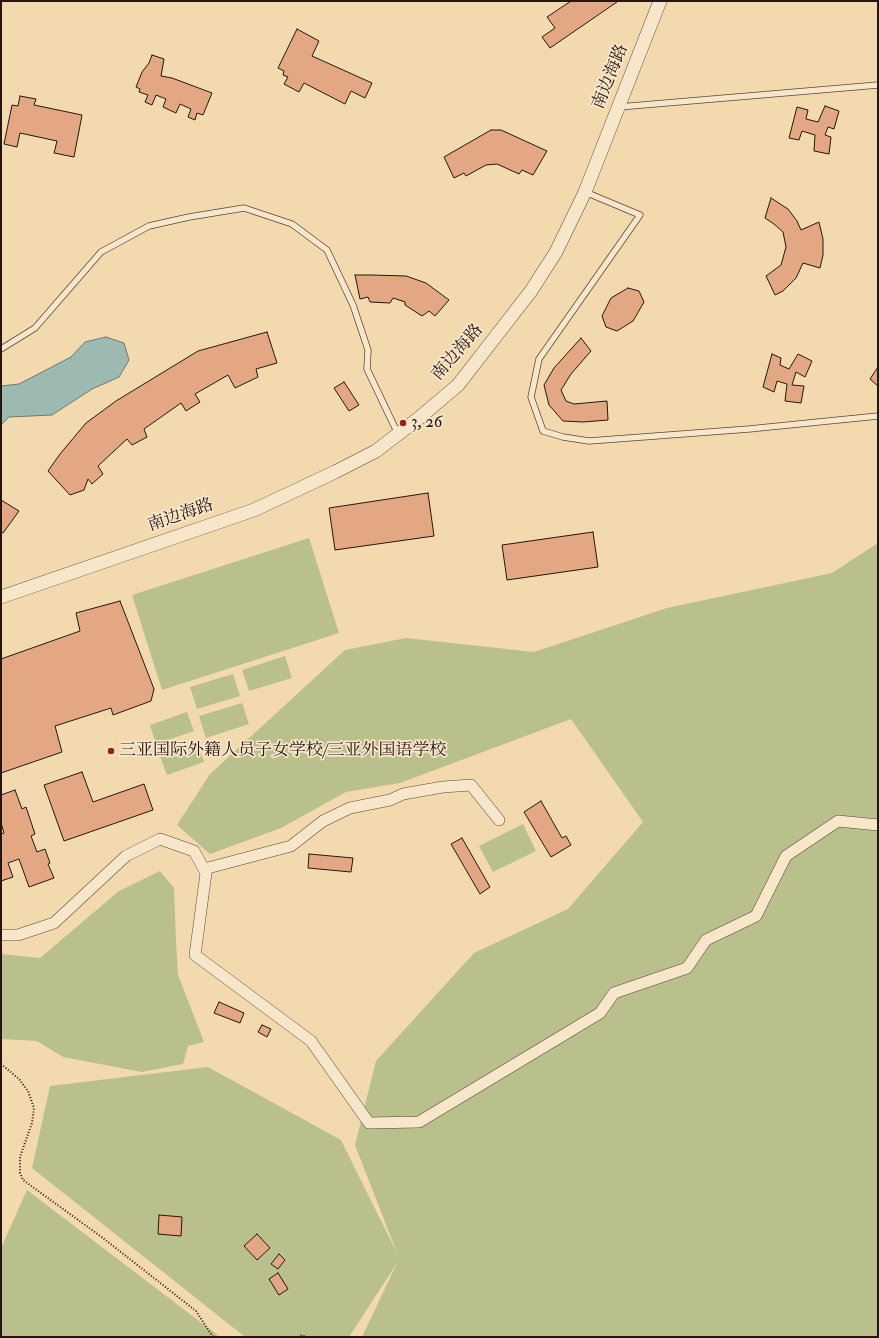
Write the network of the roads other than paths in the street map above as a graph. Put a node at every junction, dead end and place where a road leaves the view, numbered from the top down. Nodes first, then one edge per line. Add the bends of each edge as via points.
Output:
1 (660, 1) edge
2 (878, 85) edge
3 (618, 107) junction
4 (585, 192) junction
5 (1, 349) edge
6 (878, 416) edge
7 (398, 434) junction
8 (1, 597) edge
9 (499, 820) dead end
10 (878, 825) edge
11 (204, 870) junction
12 (1, 935) edge

1 - 3 street, 南边海路
2 - 3 lane
3 - 4 street, 南边海路
4 - 6 lane via 640,215 539,359 531,397 543,431 589,441
4 - 7 street, 南边海路 via 556,252 531,291 458,385
5 - 7 lane via 35,328 101,252 148,226 244,208 292,224 327,250 353,305 368,350 367,369
7 - 8 street, 南边海路 via 376,451 254,510
9 - 11 street via 471,785 444,787 403,794 390,800 350,808 323,821 291,846
10 - 11 street via 838,821 786,856 756,916 706,940 686,968 614,993 600,1013 419,1122 369,1123 311,1041 195,955 206,873
11 - 12 street via 194,851 160,839 126,856 54,923 18,935

